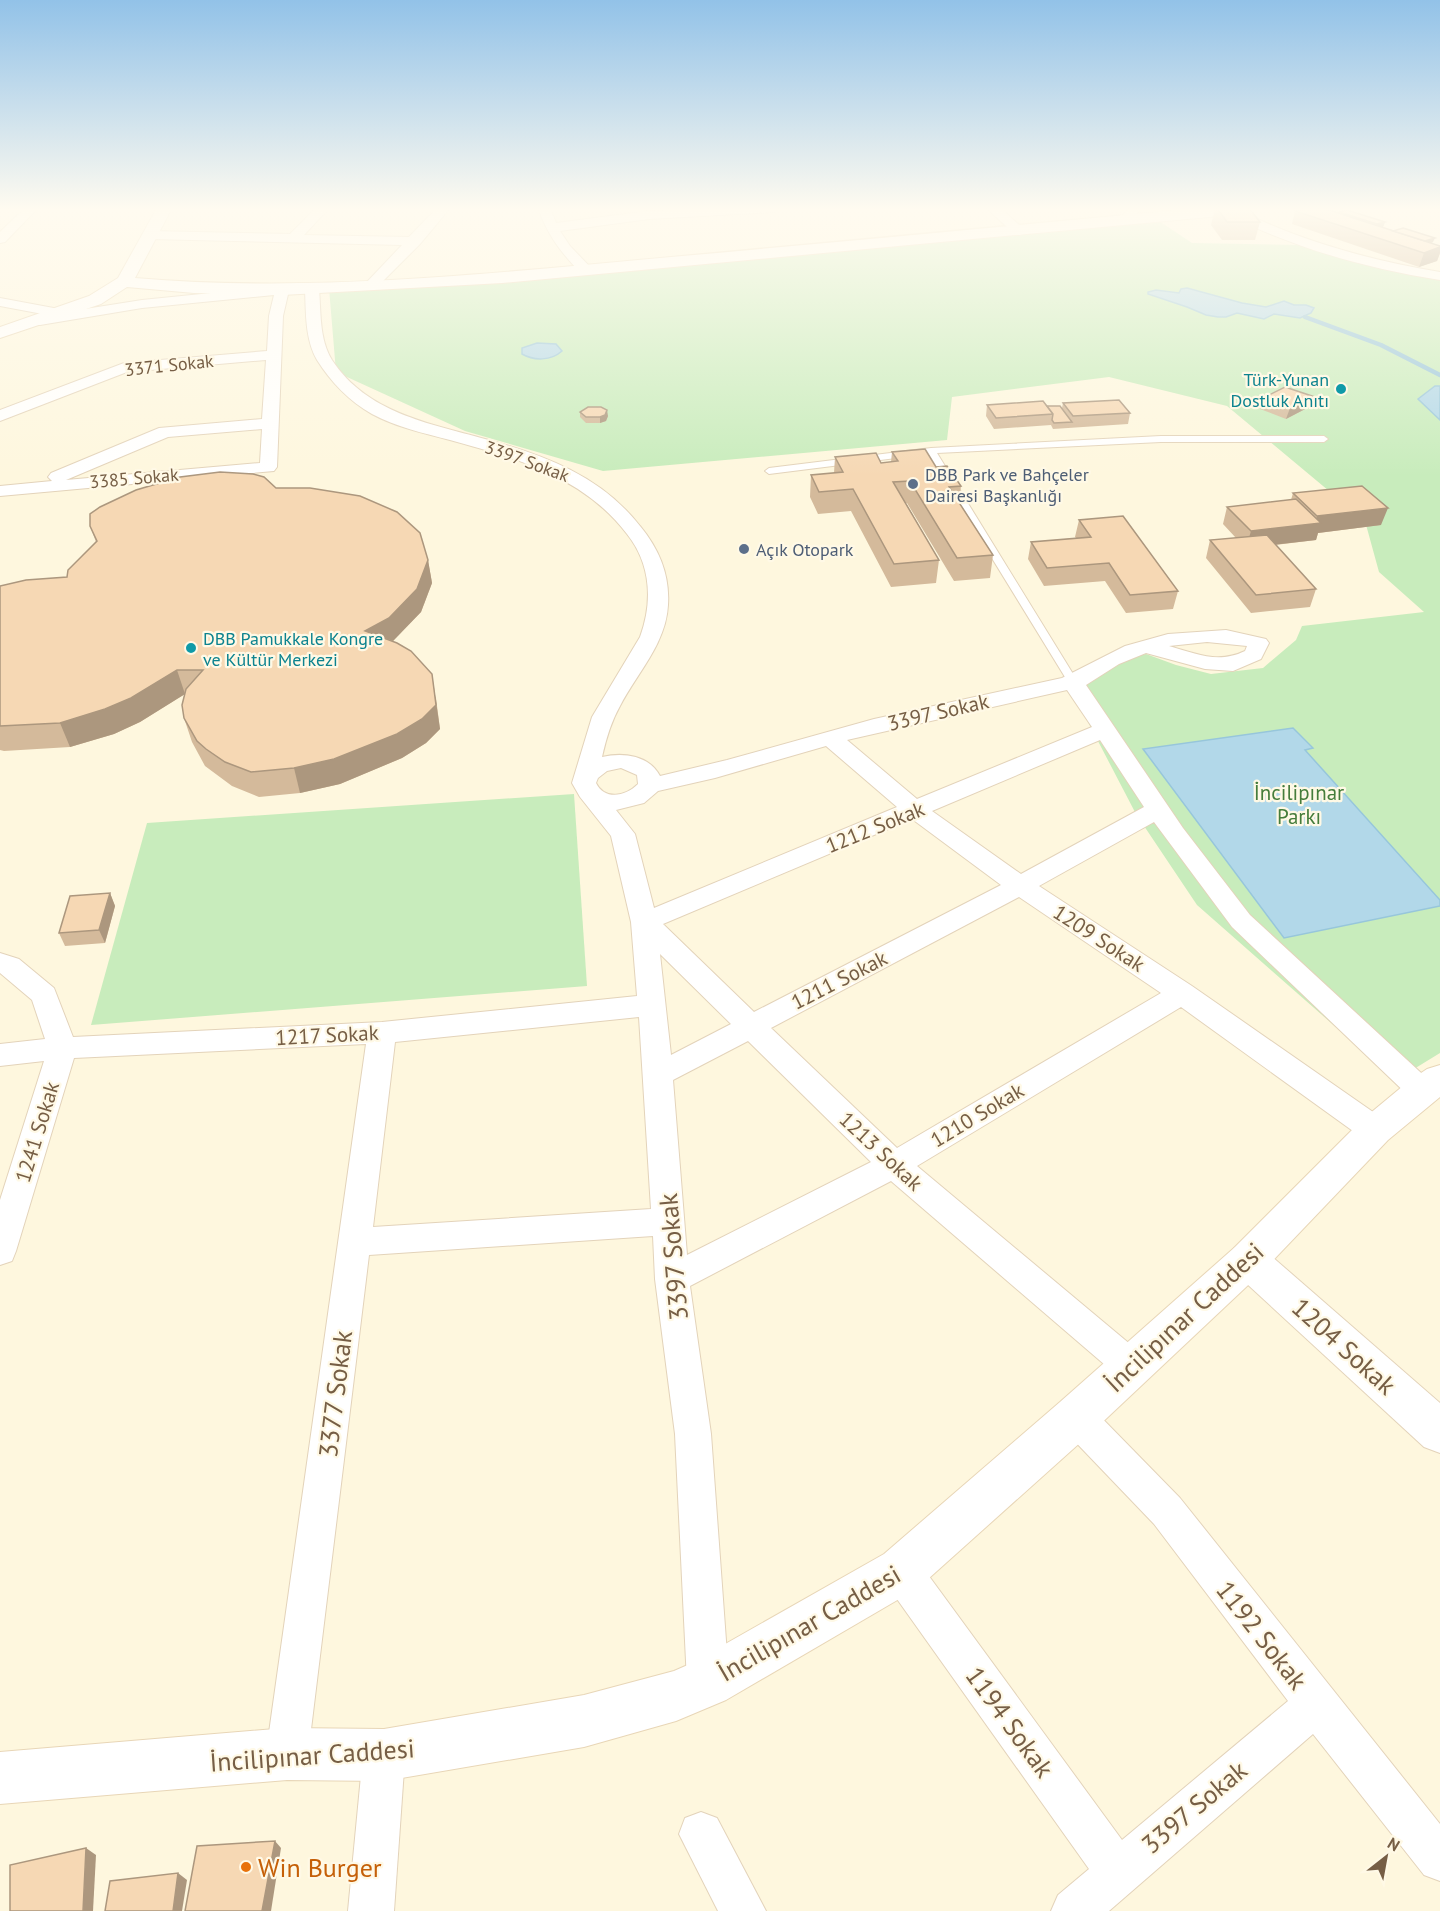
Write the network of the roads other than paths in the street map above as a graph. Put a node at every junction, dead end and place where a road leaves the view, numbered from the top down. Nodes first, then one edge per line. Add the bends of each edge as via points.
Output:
1 (100, 297) edge
2 (210, 297) edge
3 (280, 297) edge
4 (313, 297) edge
5 (0, 302) edge
6 (59, 314) junction
7 (276, 316) junction
8 (40, 321) junction
9 (0, 333) edge
10 (322, 352) junction
11 (274, 355) junction
12 (0, 416) edge
13 (271, 423) junction
14 (1324, 439) dead end
15 (932, 451) junction
16 (770, 471) dead end
17 (33, 487) junction
18 (0, 490) edge
19 (1145, 646) dead end
20 (1073, 682) junction
21 (602, 718) junction
22 (1105, 730) junction
23 (830, 738) junction
24 (626, 762) junction
25 (691, 777) junction
26 (588, 789) junction
27 (645, 790) junction
28 (1158, 809) junction
29 (915, 810) junction
30 (623, 834) junction
31 (1020, 886) junction
32 (644, 922) junction
33 (0, 963) edge
34 (1182, 993) junction
35 (652, 1005) junction
36 (749, 1026) junction
37 (382, 1033) junction
38 (63, 1048) junction
39 (0, 1055) edge
40 (658, 1075) junction
41 (1431, 1085) edge
42 (1376, 1130) junction
43 (894, 1165) junction
44 (668, 1221) junction
45 (355, 1242) junction
46 (0, 1251) edge
47 (1248, 1260) junction
48 (672, 1280) junction
49 (1131, 1366) junction
50 (1076, 1417) junction
51 (1440, 1432) edge
52 (901, 1571) junction
53 (708, 1682) junction
54 (1316, 1704) junction
55 (287, 1754) junction
56 (384, 1755) junction
57 (0, 1778) edge
58 (701, 1834) dead end
59 (1440, 1859) edge
60 (1118, 1872) junction
61 (371, 1911) edge
62 (743, 1911) edge
63 (1074, 1911) edge

1 - 6 main road
2 - 8 street
3 - 7 street
4 - 10 street
5 - 6 street
6 - 8 main road
7 - 10 street, 3397 Sokak via 300,330
7 - 11 street
8 - 9 main road
10 - 21 street, 3397 Sokak via 350,389 375,409 421,428 559,469 606,498 630,522 654,562 658,609 649,640
11 - 12 street, 3371 Sokak via 124,368
11 - 13 street
13 - 17 street via 165,432
13 - 17 street, 3385 Sokak via 267,466
14 - 15 lane via 1161,439
15 - 16 lane
15 - 20 lane
17 - 18 street, 3385 Sokak
19 - 20 street, 3397 Sokak via 1118,656
20 - 22 street
20 - 23 street, 3397 Sokak
21 - 24 street
21 - 26 street, 3397 Sokak
22 - 28 street
22 - 29 street, 1212 Sokak
23 - 25 street, 3397 Sokak
23 - 29 street, 1209 Sokak
24 - 25 street
24 - 26 street via 610,762 592,770
24 - 27 street via 647,772
25 - 27 street, 3397 Sokak
26 - 27 street via 609,802 631,800
26 - 30 street
27 - 30 street
28 - 31 street, 1211 Sokak
28 - 41 street via 1241,921
29 - 31 street, 1209 Sokak
29 - 32 street, 1212 Sokak
30 - 32 street, 3397 Sokak
31 - 34 street, 1209 Sokak
31 - 36 street, 1211 Sokak
32 - 35 street, 3397 Sokak
32 - 36 street, 1213 Sokak
33 - 38 street via 44,995
34 - 42 street, 1209 Sokak
34 - 43 street, 1210 Sokak
35 - 37 street, 1217 Sokak
35 - 40 street, 3397 Sokak
36 - 40 street, 1211 Sokak
36 - 43 street, 1213 Sokak
37 - 38 street, 1217 Sokak
37 - 45 street, 3377 Sokak
38 - 39 street, 1217 Sokak
38 - 46 street, 1241 Sokak
40 - 44 street, 3397 Sokak
41 - 42 main road, İncilipınar Caddesi
42 - 47 main road, İncilipınar Caddesi
43 - 48 street, 1210 Sokak
43 - 49 street, 1213 Sokak
44 - 45 street
44 - 48 street, 3397 Sokak
45 - 55 street, 3377 Sokak
47 - 49 main road, İncilipınar Caddesi
47 - 51 main road, 1204 Sokak
48 - 53 street, 3397 Sokak via 693,1434
49 - 50 main road, İncilipınar Caddesi
50 - 52 main road, İncilipınar Caddesi
50 - 54 street, 1192 Sokak via 1167,1511
52 - 53 main road, İncilipınar Caddesi
52 - 60 street, 1194 Sokak
53 - 56 main road, İncilipınar Caddesi via 676,1696 584,1721
54 - 59 street, 1192 Sokak
54 - 60 street, 3397 Sokak
55 - 56 main road, İncilipınar Caddesi
55 - 57 main road, İncilipınar Caddesi
56 - 61 street
58 - 62 street
60 - 63 street, 3397 Sokak

